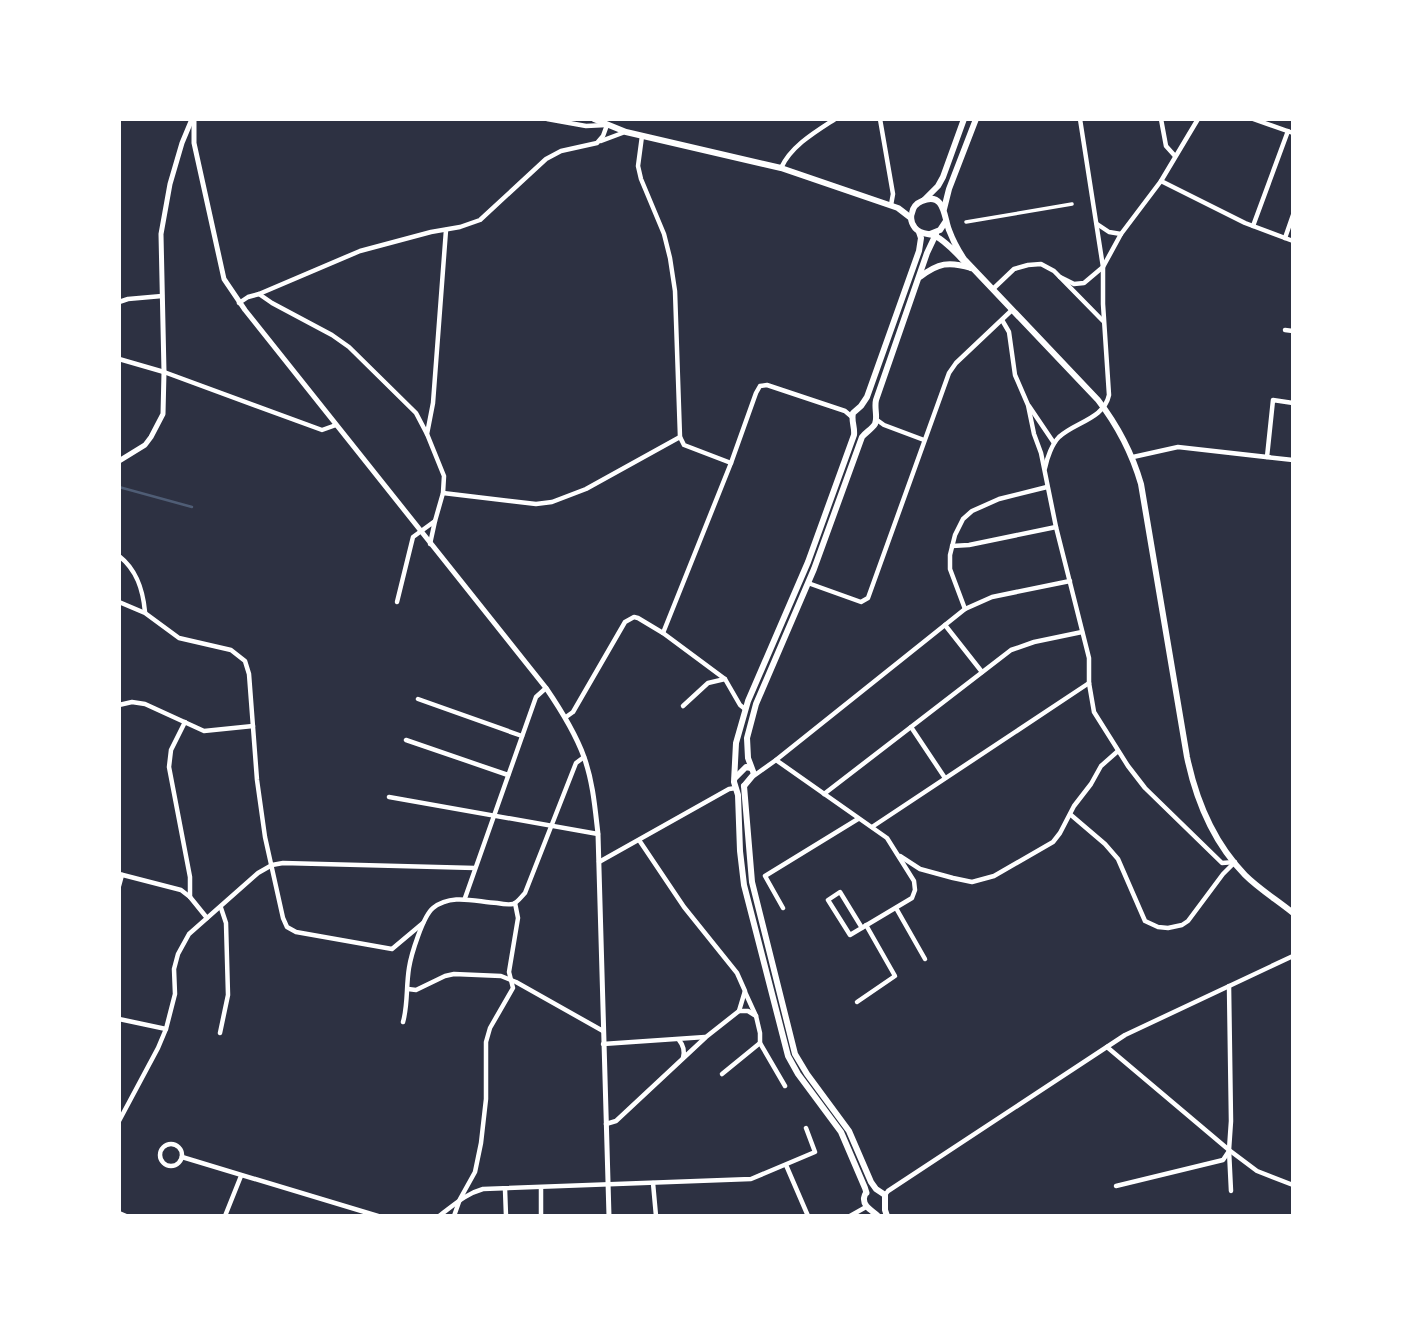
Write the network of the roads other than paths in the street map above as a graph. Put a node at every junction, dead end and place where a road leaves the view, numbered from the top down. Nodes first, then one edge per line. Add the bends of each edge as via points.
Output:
1 (193, 119) edge
2 (547, 119) edge
3 (594, 119) edge
4 (835, 119) edge
5 (880, 119) edge
6 (964, 119) edge
7 (976, 119) edge
8 (1080, 119) edge
9 (1160, 119) edge
10 (1198, 119) edge
11 (1253, 119) edge
12 (605, 122) edge
13 (626, 132) junction
14 (1290, 132) edge
15 (642, 136) junction
16 (597, 142) junction
17 (1175, 156) junction
18 (781, 168) junction
19 (1161, 181) junction
20 (921, 201) junction
21 (1072, 204) dead end
22 (891, 205) junction
23 (944, 209) junction
24 (1293, 215) edge
25 (911, 218) junction
26 (946, 221) junction
27 (966, 222) dead end
28 (1096, 223) junction
29 (1253, 226) junction
30 (446, 230) junction
31 (919, 232) junction
32 (935, 233) junction
33 (1121, 234) junction
34 (1285, 238) junction
35 (1293, 241) edge
36 (1103, 267) junction
37 (971, 268) junction
38 (1060, 277) junction
39 (918, 278) junction
40 (992, 290) junction
41 (259, 294) junction
42 (162, 296) junction
43 (119, 302) edge
44 (239, 303) junction
45 (1012, 310) junction
46 (1002, 320) junction
47 (1104, 322) junction
48 (1285, 330) dead end
49 (1293, 331) edge
50 (119, 359) edge
51 (164, 372) junction
52 (1293, 403) edge
53 (1028, 405) junction
54 (1104, 408) junction
55 (856, 411) junction
56 (875, 415) junction
57 (336, 425) junction
58 (854, 425) junction
59 (884, 425) junction
60 (871, 428) junction
61 (427, 434) junction
62 (680, 437) junction
63 (924, 440) junction
64 (1054, 443) junction
65 (1133, 457) junction
66 (1267, 457) junction
67 (1293, 460) edge
68 (119, 461) edge
69 (731, 463) junction
70 (1045, 472) junction
71 (1047, 487) junction
72 (443, 493) junction
73 (435, 521) junction
74 (1056, 527) junction
75 (421, 533) junction
76 (430, 544) junction
77 (952, 545) junction
78 (119, 556) edge
79 (1070, 581) junction
80 (808, 583) junction
81 (119, 602) edge
82 (397, 602) dead end
83 (965, 609) junction
84 (145, 613) junction
85 (945, 625) junction
86 (1082, 632) junction
87 (663, 633) junction
88 (982, 672) junction
89 (725, 679) junction
90 (1089, 683) junction
91 (546, 688) junction
92 (418, 699) dead end
93 (119, 705) edge
94 (682, 706) dead end
95 (745, 709) junction
96 (566, 717) junction
97 (185, 722) junction
98 (253, 726) junction
99 (911, 727) junction
100 (522, 736) junction
101 (406, 740) dead end
102 (1118, 751) junction
103 (584, 757) junction
104 (776, 760) junction
105 (754, 772) junction
106 (508, 775) junction
107 (945, 778) junction
108 (736, 786) junction
109 (824, 794) junction
110 (388, 797) dead end
111 (1071, 814) junction
112 (494, 815) junction
113 (858, 819) junction
114 (551, 827) junction
115 (872, 827) junction
116 (598, 834) junction
117 (639, 840) junction
118 (900, 856) junction
119 (599, 862) junction
120 (1235, 862) junction
121 (272, 865) junction
122 (475, 868) junction
123 (121, 874) edge
124 (119, 886) edge
125 (190, 897) junction
126 (465, 898) junction
127 (515, 903) junction
128 (221, 908) junction
129 (783, 908) dead end
130 (896, 908) junction
131 (1293, 913) edge
132 (207, 918) junction
133 (423, 923) junction
134 (864, 926) junction
135 (1293, 956) edge
136 (925, 959) dead end
137 (511, 980) junction
138 (1229, 986) junction
139 (408, 989) junction
140 (745, 991) junction
141 (857, 1002) dead end
142 (739, 1011) junction
143 (756, 1016) junction
144 (119, 1019) edge
145 (403, 1022) dead end
146 (166, 1029) junction
147 (603, 1031) junction
148 (220, 1033) dead end
149 (706, 1037) junction
150 (679, 1040) junction
151 (760, 1043) junction
152 (603, 1044) junction
153 (1107, 1047) junction
154 (682, 1060) junction
155 (722, 1074) dead end
156 (785, 1086) dead end
157 (119, 1121) edge
158 (606, 1124) junction
159 (806, 1128) dead end
160 (1229, 1150) junction
161 (182, 1157) junction
162 (786, 1165) junction
163 (241, 1176) junction
164 (653, 1184) junction
165 (608, 1185) junction
166 (1293, 1185) edge
167 (1116, 1186) dead end
168 (541, 1188) junction
169 (505, 1189) junction
170 (883, 1191) junction
171 (1231, 1191) dead end
172 (866, 1193) junction
173 (460, 1199) junction
174 (885, 1205) junction
175 (868, 1209) edge
176 (119, 1213) edge
177 (126, 1216) edge
178 (225, 1216) edge
179 (378, 1216) edge
180 (439, 1216) edge
181 (454, 1216) edge
182 (506, 1216) edge
183 (541, 1216) edge
184 (609, 1216) edge
185 (656, 1216) edge
186 (808, 1216) edge
187 (850, 1216) edge
188 (887, 1216) edge

1 - 42 street via 170,184 161,234
1 - 44 street via 194,144 224,279
2 - 12 street via 586,126
3 - 12 main road
4 - 18 street via 791,152
5 - 22 street
6 - 20 main road via 943,177
7 - 23 main road
8 - 28 street
9 - 17 street via 1166,146
10 - 17 street
11 - 14 street
12 - 13 main road
12 - 16 street
13 - 15 main road
13 - 16 street
14 - 29 street
15 - 18 main road
15 - 62 street via 638,166 664,234 675,290
16 - 30 street via 546,159 480,220
17 - 19 street
18 - 22 main road
19 - 29 street
19 - 33 street
20 - 22 main road
20 - 23 main road via 936,201
20 - 25 main road
21 - 27 street
22 - 25 main road
23 - 26 main road
24 - 34 street
25 - 31 main road
26 - 32 main road
26 - 37 main road
28 - 33 street
28 - 36 street
29 - 34 street
30 - 41 street via 360,251
30 - 61 street
31 - 32 main road
31 - 55 main road via 919,251 867,397
32 - 37 main road
32 - 39 main road
33 - 36 street
34 - 35 street
36 - 38 street via 1084,283
36 - 47 street
37 - 39 main road via 942,264
37 - 40 main road
38 - 40 street via 1041,264 1028,265 1014,269
38 - 47 street
39 - 56 main road via 876,400
40 - 45 main road
41 - 44 street
41 - 61 street via 349,347 416,413
42 - 43 street
42 - 51 street
44 - 57 street
45 - 46 street
45 - 54 main road
46 - 53 street via 1009,332 1015,375
46 - 63 street via 952,368
47 - 54 street via 1109,395
48 - 49 street
50 - 51 street
51 - 57 street via 322,429
51 - 68 street via 163,414 145,444
52 - 66 street via 1273,400
53 - 64 street
53 - 70 street
54 - 64 street
54 - 65 main road
55 - 56 main road via 869,407
55 - 58 main road
55 - 69 street via 760,386
56 - 59 street
56 - 60 main road
57 - 75 street
58 - 60 main road via 861,430
58 - 95 main road via 806,566
59 - 60 street
59 - 63 street
60 - 80 main road via 862,436
61 - 72 street via 444,476
62 - 69 street via 684,445
62 - 72 street via 586,489 552,502
63 - 80 street via 868,598 861,601
64 - 70 street
65 - 66 street via 1178,447
65 - 120 main road via 1142,484 1191,777 1214,832
66 - 67 street
69 - 87 street
70 - 71 street
71 - 74 street
71 - 77 street via 972,511 959,525
72 - 73 street
73 - 75 street
73 - 76 street
74 - 77 street
74 - 79 street
75 - 76 street
75 - 82 street via 413,537
76 - 91 street
77 - 83 street via 950,569
78 - 84 street via 143,592
79 - 83 street via 992,597
79 - 86 street
80 - 105 main road via 752,716 747,738
81 - 84 street
83 - 85 street
84 - 98 street via 179,638 231,650 245,661
85 - 88 street
85 - 104 street
86 - 88 street via 1018,646
86 - 90 street
87 - 89 street
87 - 96 street via 638,618 625,622
88 - 99 street
89 - 94 street via 708,683
89 - 95 street
90 - 102 street via 1094,712
90 - 107 street
91 - 96 street
91 - 100 street via 536,697
92 - 100 street
93 - 97 street via 145,704
95 - 108 main road via 736,743
96 - 103 street
97 - 98 street via 204,731
97 - 125 street via 171,750 169,767
98 - 121 street
99 - 107 street
99 - 109 street
100 - 106 street
101 - 106 street
102 - 111 street via 1101,766
102 - 120 street via 1145,788 1222,863
103 - 114 street via 576,763
103 - 116 street
104 - 105 street
104 - 109 street
105 - 108 main road
105 - 108 main road via 746,766
106 - 112 street
107 - 115 street
108 - 117 street
108 - 170 main road via 752,882 795,1054 849,1130 871,1182
108 - 172 main road via 744,885 788,1056 841,1132
109 - 113 street
110 - 112 street
111 - 118 street via 1053,842 994,876 972,882 929,873
111 - 120 street via 1118,859 1144,921 1158,927 1177,927 1188,921
112 - 114 street
112 - 122 street
113 - 115 street
113 - 129 street via 765,876
114 - 116 street
114 - 127 street via 525,893
115 - 118 street
116 - 119 street
117 - 119 street
117 - 140 street via 737,973
118 - 130 street via 915,890 912,898
119 - 147 street
120 - 131 main road
121 - 122 street
121 - 128 street
121 - 133 street via 283,918 296,932 392,949
122 - 126 street
123 - 124 street
123 - 125 street via 181,890
125 - 132 street
126 - 127 street
126 - 133 street via 432,908
127 - 137 street via 518,918
128 - 132 street
128 - 148 street via 226,923 228,995
130 - 134 street
130 - 136 street
132 - 146 street via 189,934 178,954
133 - 139 street via 409,968
134 - 134 street via 840,892 828,900 850,935
134 - 141 street via 895,976
135 - 138 street
137 - 139 street via 454,974
137 - 147 street
137 - 173 street via 513,988 486,1042 481,1143 475,1172
138 - 153 street
138 - 160 street
139 - 145 street
140 - 142 street
140 - 143 street
142 - 143 street
142 - 149 street
143 - 151 street
144 - 146 street
146 - 157 street
147 - 152 street
149 - 150 street
149 - 154 street
150 - 152 street
150 - 154 street
151 - 155 street
151 - 156 street
152 - 158 street
153 - 160 street
153 - 170 street
154 - 158 street via 616,1121
158 - 165 street
159 - 162 street via 815,1152
160 - 166 street via 1257,1171
160 - 167 street via 1223,1160
160 - 171 street
161 - 161 street via 173,1144 160,1154 168,1166 178,1164
161 - 163 street
162 - 164 street via 751,1180
162 - 186 street
163 - 178 street
163 - 179 street
164 - 165 street
164 - 185 street
165 - 168 street
165 - 184 street
168 - 169 street
168 - 183 street
169 - 173 street via 483,1189
169 - 182 street
170 - 172 main road
170 - 174 main road
172 - 175 main road
173 - 180 street
173 - 181 street
174 - 175 main road via 880,1210
174 - 188 main road
175 - 187 street
176 - 177 street

